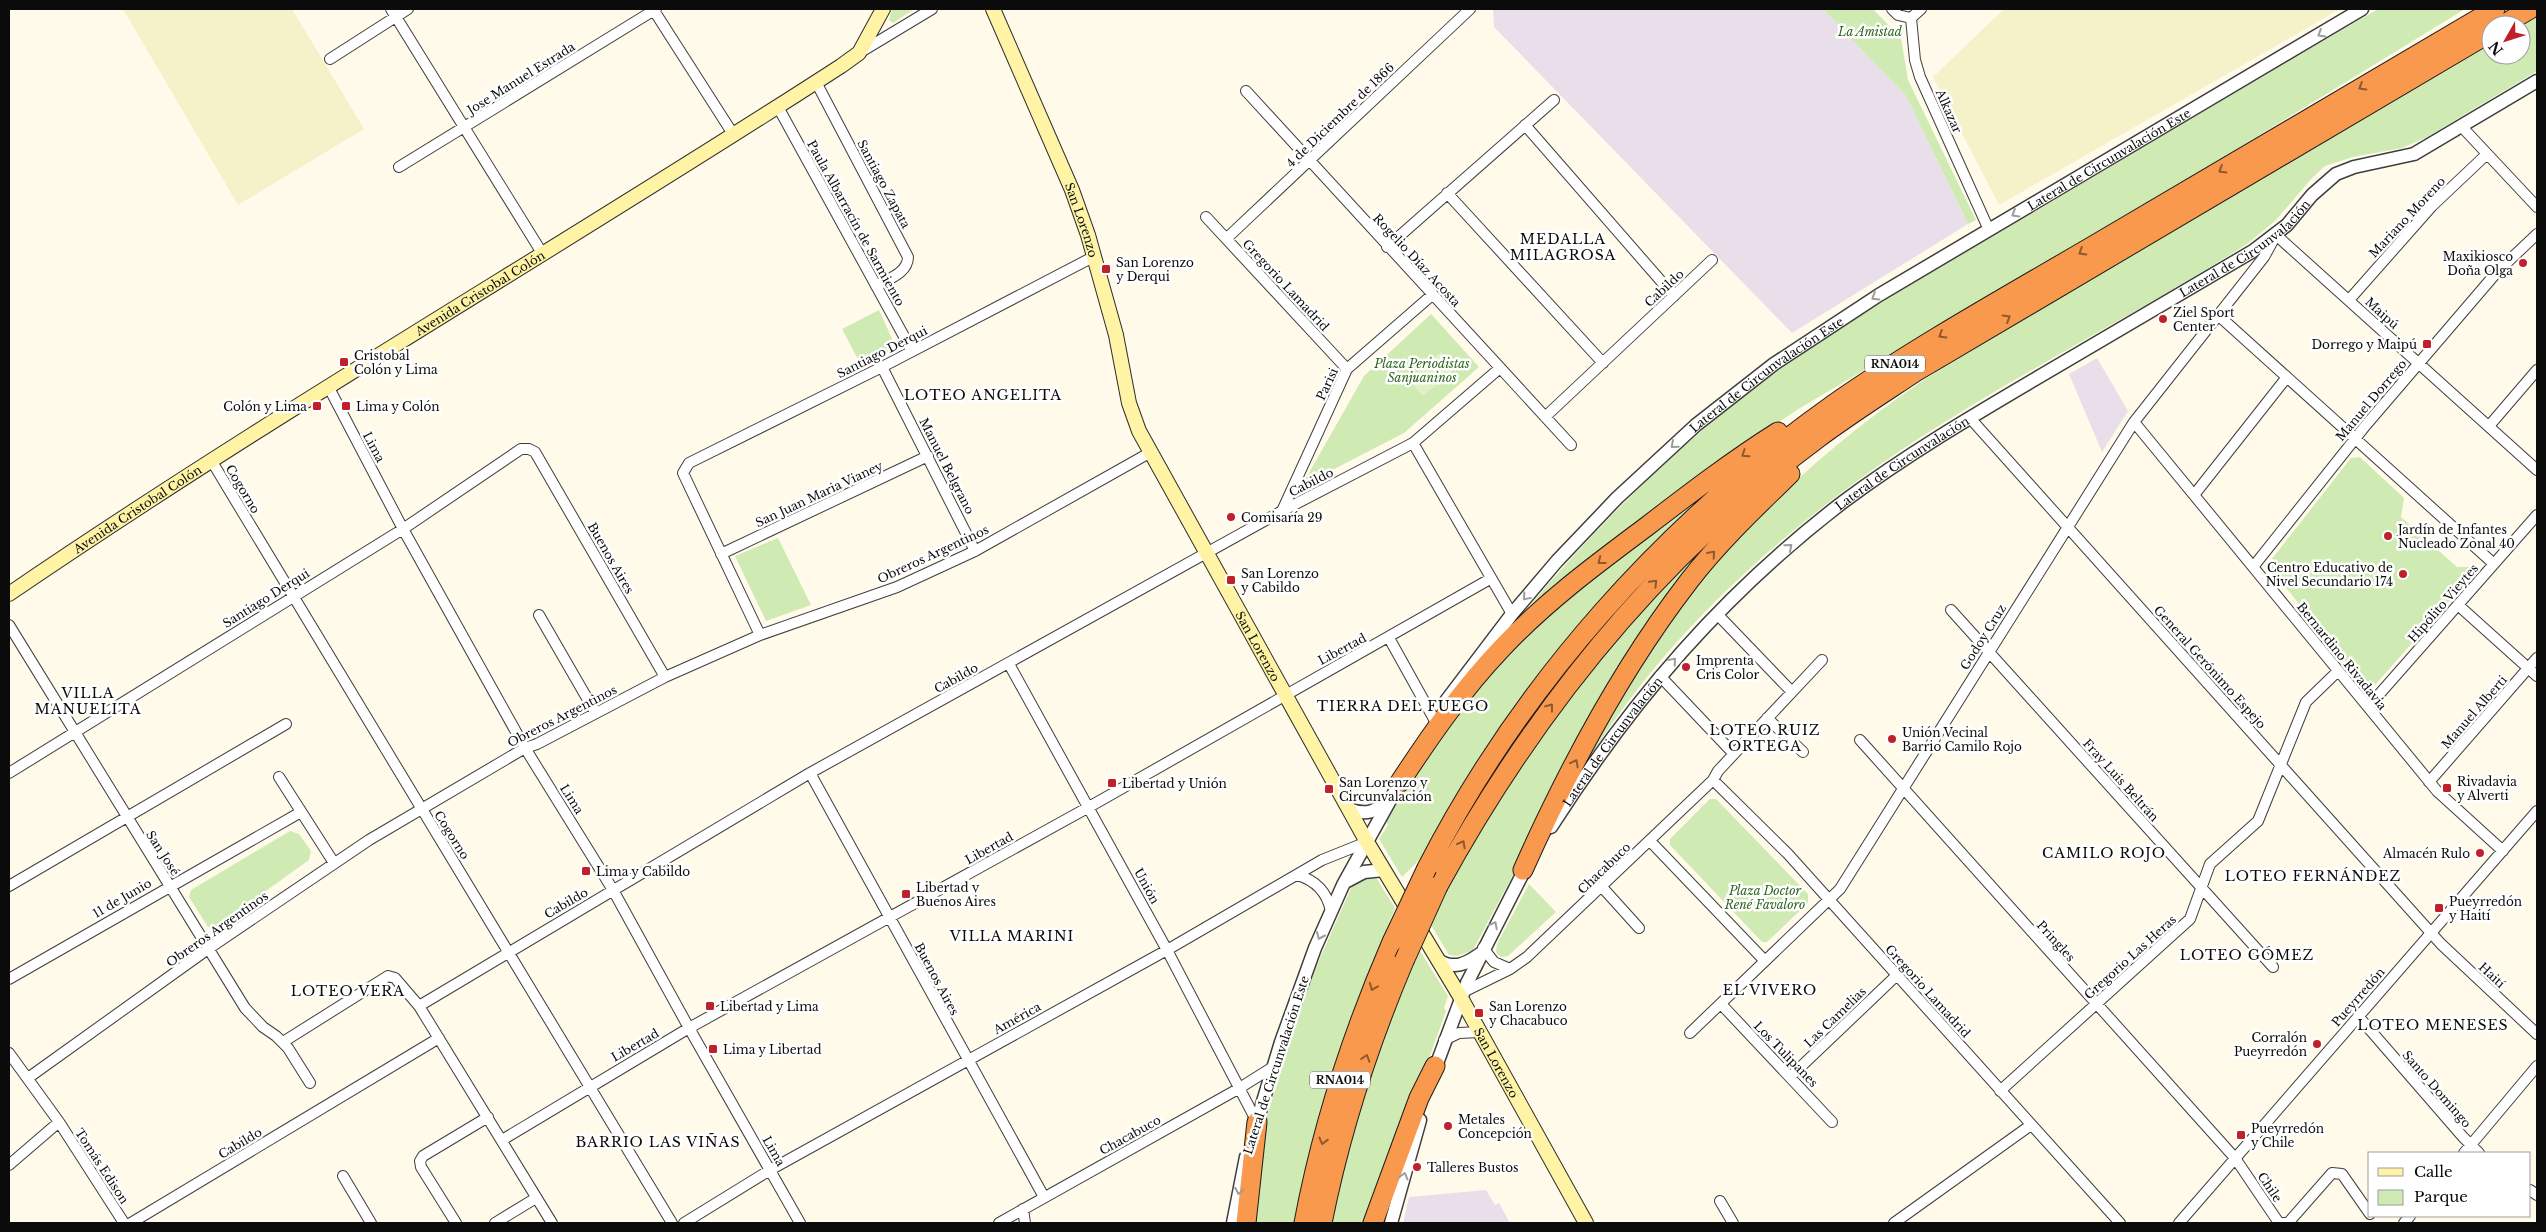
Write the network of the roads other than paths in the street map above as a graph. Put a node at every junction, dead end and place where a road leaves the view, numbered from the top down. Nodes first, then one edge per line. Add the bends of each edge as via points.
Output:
1 (408, 9) edge
2 (654, 9) edge
3 (883, 9) edge
4 (932, 9) edge
5 (993, 9) edge
6 (1470, 9) edge
7 (1892, 9) edge
8 (1921, 9) edge
9 (2362, 9) edge
10 (2477, 9) edge
11 (2530, 9) edge
12 (2534, 9) edge
13 (393, 13) edge
14 (2516, 15) edge
15 (2518, 15) edge
16 (1911, 18) junction
17 (2481, 30) edge
18 (2481, 33) edge
19 (859, 53) junction
20 (330, 59) dead end
21 (2392, 70) junction
22 (2537, 81) edge
23 (816, 82) junction
24 (1246, 91) dead end
25 (1554, 100) dead end
26 (778, 107) junction
27 (1525, 125) junction
28 (2462, 127) junction
29 (464, 128) junction
30 (733, 134) junction
31 (2487, 154) junction
32 (1310, 162) junction
33 (399, 167) dead end
34 (1447, 193) junction
35 (2537, 207) edge
36 (1206, 217) dead end
37 (1989, 230) junction
38 (2537, 234) edge
39 (2276, 235) junction
40 (1226, 238) junction
41 (1387, 246) junction
42 (542, 253) junction
43 (1095, 256) junction
44 (1712, 260) dead end
45 (876, 286) junction
46 (1432, 295) junction
47 (1674, 296) junction
48 (2349, 300) junction
49 (2218, 315) junction
50 (912, 351) junction
51 (1603, 363) junction
52 (2419, 363) junction
53 (1892, 366) junction
54 (882, 367) junction
55 (1500, 368) junction
56 (1347, 369) junction
57 (2537, 370) edge
58 (1915, 372) junction
59 (2287, 377) junction
60 (328, 386) junction
61 (1546, 418) junction
62 (1970, 418) junction
63 (2134, 422) junction
64 (2489, 426) junction
65 (2355, 438) junction
66 (1413, 443) junction
67 (1571, 445) dead end
68 (535, 452) joint
69 (1151, 452) junction
70 (928, 456) junction
71 (211, 460) junction
72 (2537, 470) edge
73 (2194, 495) junction
74 (1282, 511) junction
75 (2537, 514) edge
76 (2068, 527) junction
77 (403, 529) junction
78 (975, 550) junction
79 (1207, 553) junction
80 (721, 554) junction
81 (2494, 564) junction
82 (2253, 567) junction
83 (1490, 579) junction
84 (9, 594) edge
85 (294, 596) junction
86 (2458, 605) junction
87 (1951, 610) dead end
88 (539, 614) dead end
89 (1512, 614) junction
90 (1717, 614) junction
91 (9, 625) edge
92 (760, 635) junction
93 (1389, 638) junction
94 (1989, 652) junction
95 (2537, 658) edge
96 (1822, 660) dead end
97 (1009, 664) junction
98 (2528, 668) junction
99 (2338, 671) junction
100 (1660, 676) junction
101 (2537, 676) edge
102 (665, 677) junction
103 (1792, 692) junction
104 (1285, 694) junction
105 (2368, 707) junction
106 (595, 712) junction
107 (1767, 718) junction
108 (1434, 719) junction
109 (286, 724) dead end
110 (74, 733) junction
111 (1860, 740) dead end
112 (525, 748) junction
113 (1803, 752) dead end
114 (1734, 754) junction
115 (2280, 764) junction
116 (810, 772) junction
117 (9, 773) edge
118 (279, 777) dead end
119 (1713, 780) junction
120 (1400, 782) junction
121 (2429, 782) junction
122 (1903, 788) junction
123 (1389, 799) junction
124 (1089, 807) junction
125 (420, 808) junction
126 (1349, 809) junction
127 (2537, 811) edge
128 (301, 812) junction
129 (125, 817) junction
130 (1650, 841) junction
131 (1367, 842) junction
132 (2503, 851) junction
133 (334, 863) junction
134 (1384, 870) junction
135 (1524, 870) junction
136 (1297, 875) junction
137 (170, 885) junction
138 (1344, 885) junction
139 (9, 886) edge
140 (1602, 887) junction
141 (2202, 887) junction
142 (613, 890) junction
143 (1830, 900) junction
144 (1331, 911) junction
145 (890, 918) junction
146 (1640, 928) dead end
147 (2431, 933) junction
148 (208, 950) junction
149 (510, 950) junction
150 (1167, 950) junction
151 (1482, 951) junction
152 (1438, 960) junction
153 (1765, 962) junction
154 (2273, 967) dead end
155 (1510, 969) junction
156 (1897, 975) junction
157 (9, 979) edge
158 (1462, 995) junction
159 (1721, 1004) junction
160 (2097, 1004) junction
161 (419, 1006) junction
162 (2358, 1016) junction
163 (689, 1028) junction
164 (1480, 1032) junction
165 (1690, 1033) dead end
166 (2537, 1034) edge
167 (439, 1038) junction
168 (1444, 1040) junction
169 (283, 1042) junction
170 (9, 1053) edge
171 (966, 1060) junction
172 (1435, 1066) junction
173 (2537, 1066) edge
174 (1273, 1067) junction
175 (1790, 1077) junction
176 (28, 1078) junction
177 (310, 1082) dead end
178 (590, 1085) junction
179 (1238, 1089) junction
180 (2000, 1091) junction
181 (488, 1117) junction
182 (59, 1122) junction
183 (1258, 1122) junction
184 (1832, 1122) dead end
185 (2031, 1125) junction
186 (502, 1140) junction
187 (2467, 1149) edge
188 (2235, 1158) junction
189 (9, 1165) edge
190 (770, 1170) junction
191 (343, 1176) dead end
192 (1044, 1196) junction
193 (536, 1198) junction
194 (1720, 1201) dead end
195 (1023, 1209) junction
196 (2368, 1212) edge
197 (124, 1223) edge
198 (131, 1223) edge
199 (371, 1223) edge
200 (456, 1223) edge
201 (496, 1223) edge
202 (552, 1223) edge
203 (672, 1223) edge
204 (684, 1223) edge
205 (800, 1223) edge
206 (999, 1223) edge
207 (1024, 1223) edge
208 (1233, 1223) edge
209 (1246, 1223) edge
210 (1304, 1223) edge
211 (1322, 1223) edge
212 (1373, 1223) edge
213 (1391, 1223) edge
214 (1586, 1223) edge
215 (1732, 1223) edge
216 (1894, 1223) edge
217 (2120, 1223) edge
218 (2179, 1223) edge
219 (2288, 1223) edge

1 - 13 street
2 - 29 street, Jose Manuel Estrada
2 - 30 street
3 - 19 main road, Avenida Cristobal Colón
4 - 19 street
5 - 43 main road, San Lorenzo via 1072,190
6 - 32 street, 4 de Diciembre de 1866
7 - 16 street via 1898,15
8 - 16 street
9 -> 37 street, Lateral de Circunvalación Este
10 - 21 highway
11 - 14 highway, RNA014
12 - 15 highway
13 - 20 street
13 - 29 street
16 - 37 street, Alkazar via 1920,77
17 - 21 highway, RNA014
58 -> 18 highway, RNA014
19 - 23 main road, Avenida Cristobal Colón
21 -> 53 highway, RNA014
22 - 28 street, Lateral de Circunvalación
23 - 26 main road, Avenida Cristobal Colón
23 - 45 street, Santiago Zapata via 908,257 908,264 903,270
24 - 32 street, Rogelio Díaz Acosta
25 - 27 street
26 - 30 main road, Avenida Cristobal Colón
26 - 45 street, Paula Albarracín de Sarmiento
27 - 34 street
27 - 47 street
28 - 31 street
28 - 39 street, Lateral de Circunvalación via 2414,154 2336,174
29 - 33 street, Jose Manuel Estrada
29 - 42 street
30 - 42 main road, Avenida Cristobal Colón
31 - 35 street
31 - 48 street, Mariano Moreno via 2432,206
32 - 40 street, 4 de Diciembre de 1866
32 - 41 street, Rogelio Díaz Acosta
34 - 41 street
34 - 51 street
36 - 40 street, Gregorio Lamadrid
37 -> 89 street, Lateral de Circunvalación Este via 1827,327 1696,426 1617,498 1557,560
38 - 52 street, Manuel Dorrego via 2498,272
39 - 48 street, Maipú
39 - 49 street, Godoy Cruz via 2264,258
39 - 62 street, Lateral de Circunvalación
40 - 56 street, Gregorio Lamadrid
41 - 46 street, Rogelio Díaz Acosta
42 - 60 main road, Avenida Cristobal Colón
43 - 50 street, Santiago Derqui
43 - 69 main road, San Lorenzo via 1116,335 1129,404
44 - 47 street, Cabildo
45 - 50 street, Paula Albarracín de Sarmiento
46 - 55 street, Rogelio Díaz Acosta
46 - 56 street, Parisi
47 - 51 street, Cabildo
48 - 52 street, Maipú
49 - 59 street
49 - 63 street, Godoy Cruz
50 - 54 street, Santiago Derqui
51 - 61 street, Cabildo
52 - 64 street, Maipú
52 - 65 street, Manuel Dorrego
53 -> 120 highway via 1784,428 1719,472 1548,603 1463,692
53 -> 210 highway, RNA014, bridge via 1815,418 1750,468 1690,521 1628,584 1572,649 1521,716 1471,792 1427,868 1392,942 1344,1068
54 - 70 street, Manuel Belgrano
54 - 80 street, Santiago Derqui via 689,463 683,473
55 - 61 street, Rogelio Díaz Acosta
55 - 66 street, Cabildo
56 - 74 street, Parisi
57 - 64 street
135 -> 58 highway via 1550,811 1610,700 1690,580 1742,521 1798,467
211 -> 58 highway, RNA014, bridge via 1337,1155 1361,1074 1404,961 1438,886 1522,745 1579,669 1645,592 1710,528 1838,423
59 - 65 street
59 - 73 street
60 - 71 main road, Avenida Cristobal Colón
60 - 77 street, Lima
61 - 67 street, Rogelio Díaz Acosta
62 - 76 street, General Gerónimo Espejo
90 -> 62 street, Lateral de Circunvalación via 1842,504 1881,474
63 - 73 street, Bernardino Rivadavia
63 - 76 street, Godoy Cruz
64 - 72 street, Maipú
65 - 81 street
65 - 82 street, Manuel Dorrego
66 - 74 street, Cabildo
66 - 83 street
68 - 77 street, Santiago Derqui via 521,448
68 - 102 street, Buenos Aires
69 - 78 street, Obreros Argentinos
69 - 79 main road, San Lorenzo
70 - 78 street, Manuel Belgrano
70 - 80 street, San Juan Maria Vianey
71 - 84 main road, Avenida Cristobal Colón
71 - 85 street, Cogorno
73 - 82 street, Bernardino Rivadavia
74 - 79 street, Cabildo
75 - 81 street, Hipólito Vieytes
76 - 94 street, Godoy Cruz
76 - 115 street, General Gerónimo Espejo
77 - 85 street, Santiago Derqui
77 - 112 street, Lima
78 - 92 street, Obreros Argentinos via 897,587
79 - 97 street, Cabildo
79 - 104 main road, San Lorenzo
80 - 92 street
81 - 86 street, Hipólito Vieytes
82 - 99 street, Bernardino Rivadavia
83 - 89 street
83 - 93 street, Libertad
85 - 110 street, Santiago Derqui
85 - 125 street, Cogorno
86 - 98 street
86 - 105 street, Hipólito Vieytes
87 - 94 street, Fray Luis Beltrán
88 - 106 street
89 - 108 street, Lateral de Circunvalación Este
100 -> 90 street, Lateral de Circunvalación
90 - 103 street
91 - 110 street, San José
92 - 102 street, Obreros Argentinos
93 - 104 street, Libertad
93 - 108 street
94 - 122 street, Godoy Cruz
94 - 141 street, Fray Luis Beltrán
95 - 98 street, Manuel Alberti
96 - 103 street, Chacabuco
97 - 116 street, Cabildo
97 - 124 street, Unión
98 - 101 street
98 - 121 street, Manuel Alberti
99 - 105 street, Bernardino Rivadavia
99 - 115 street, Gregorio Las Heras via 2306,702
100 - 114 street
100 - 135 street, Lateral de Circunvalación via 1596,759
102 - 106 street, Obreros Argentinos
103 - 107 street, Chacabuco
104 - 124 street, Libertad
104 - 126 main road, San Lorenzo
105 - 121 street, Bernardino Rivadavia
106 - 112 street, Obreros Argentinos
107 - 113 street
107 - 114 street, Chacabuco
108 - 120 street, Lateral de Circunvalación Este
109 - 129 street
110 - 117 street, Santiago Derqui
110 - 129 street, San José
111 - 122 street, Pringles
112 - 125 street, Obreros Argentinos
112 - 142 street, Lima
114 - 119 street, Chacabuco
115 - 141 street, Gregorio Las Heras via 2258,820 2210,864
115 - 147 street, General Gerónimo Espejo
116 - 142 street, Cabildo
116 - 145 street, Buenos Aires
118 - 128 street
119 - 130 street, Chacabuco
119 - 143 street, Gregorio Lamadrid
120 - 123 street, Lateral de Circunvalación Este
121 - 132 street, Bernardino Rivadavia
122 - 143 street, Godoy Cruz
122 - 160 street, Pringles
123 - 126 street via 1370,813
123 - 131 street, Lateral de Circunvalación Este
124 - 145 street, Libertad
124 - 150 street, Unión
125 - 133 street, Obreros Argentinos
125 - 149 street, Cogorno
126 - 131 main road, San Lorenzo
127 - 132 street, Pueyrredón
128 - 133 street
128 - 137 street, 11 de Junio
129 - 137 street, San José
129 - 139 street
130 - 140 street, Chacabuco
130 - 153 street
131 - 134 main road, San Lorenzo
131 - 136 street, América via 1342,850
131 - 138 street, Lateral de Circunvalación Este
132 - 147 street, Pueyrredón
133 - 148 street, Obreros Argentinos
134 - 138 street via 1360,873
134 - 152 main road, San Lorenzo
151 -> 135 street, Lateral de Circunvalación
136 - 144 street via 1315,883 1328,900
136 - 150 street, América
137 - 148 street, San José
137 - 157 street, 11 de Junio
138 - 144 street, Lateral de Circunvalación Este
140 - 146 street
140 - 155 street, Chacabuco
141 - 154 street, Fray Luis Beltrán
141 - 160 street, Gregorio Las Heras via 2190,920
142 - 149 street, Cabildo
142 - 163 street, Lima
143 - 153 street, Godoy Cruz
143 - 156 street, Gregorio Lamadrid
144 -> 174 street, Lateral de Circunvalación Este via 1299,989
145 - 163 street, Libertad
145 - 171 street, Buenos Aires
147 - 162 street, Pueyrredón
147 - 166 street, Haití
148 - 169 street, San José via 245,1008
148 - 176 street, Obreros Argentinos
149 - 161 street, Cabildo
149 - 178 street, Cogorno
150 - 171 street, América
150 - 179 street, Unión
151 - 152 street via 1456,966
151 - 155 street via 1494,962
151 - 158 street, Lateral de Circunvalación
152 - 158 main road, San Lorenzo
153 - 159 street, Godoy Cruz
155 - 158 street, Chacabuco
156 - 175 street, Las Camelias
156 - 180 street, Gregorio Lamadrid
158 - 164 main road, San Lorenzo
158 - 168 street, Lateral de Circunvalación
159 - 165 street, Godoy Cruz
159 - 175 street, Los Tulipanes
160 - 180 street, Gregorio Las Heras
160 - 188 street, Pringles
161 - 167 street
161 - 169 street via 395,978 388,976
162 - 187 street, Santo Domingo
162 - 188 street, Pueyrredón
163 - 178 street, Libertad
163 - 190 street, Lima
164 - 168 street via 1459,1033
164 - 214 main road, San Lorenzo
167 - 181 street
167 - 198 street, Cabildo
168 - 172 street, Lateral de Circunvalación
169 - 177 street, San José
170 - 176 street, Tomás Edison
171 - 190 street, América
171 - 192 street, Buenos Aires
172 - 212 highway via 1419,1098
213 -> 172 street, Lateral de Circunvalación
173 - 187 street
174 - 179 street, Chacabuco
174 - 183 street, Lateral de Circunvalación Este
175 - 184 street, Los Tulipanes
176 - 182 street, Tomás Edison
178 - 186 street, Libertad
178 - 203 street, Cogorno
179 - 183 street, Unión
179 - 192 street, Chacabuco
180 - 185 street, Gregorio Lamadrid
181 - 186 street
181 - 200 street via 423,1156 420,1161 421,1168
182 - 189 street, Tomás Edison
182 - 197 street, Tomás Edison
183 -> 208 street, Lateral de Circunvalación Este via 1242,1175
183 - 209 highway
185 - 216 street
185 - 217 street, Gregorio Lamadrid
186 - 193 street
188 - 218 street, Pueyrredón
188 - 219 street, Chile via 2280,1223
190 - 204 street, América
190 - 205 street, Lima
191 - 199 street
192 - 195 street, Chacabuco
193 - 201 street
193 - 202 street
194 - 215 street
195 - 206 street, Chacabuco
195 - 207 street
196 - 219 street via 2342,1174 2332,1173

